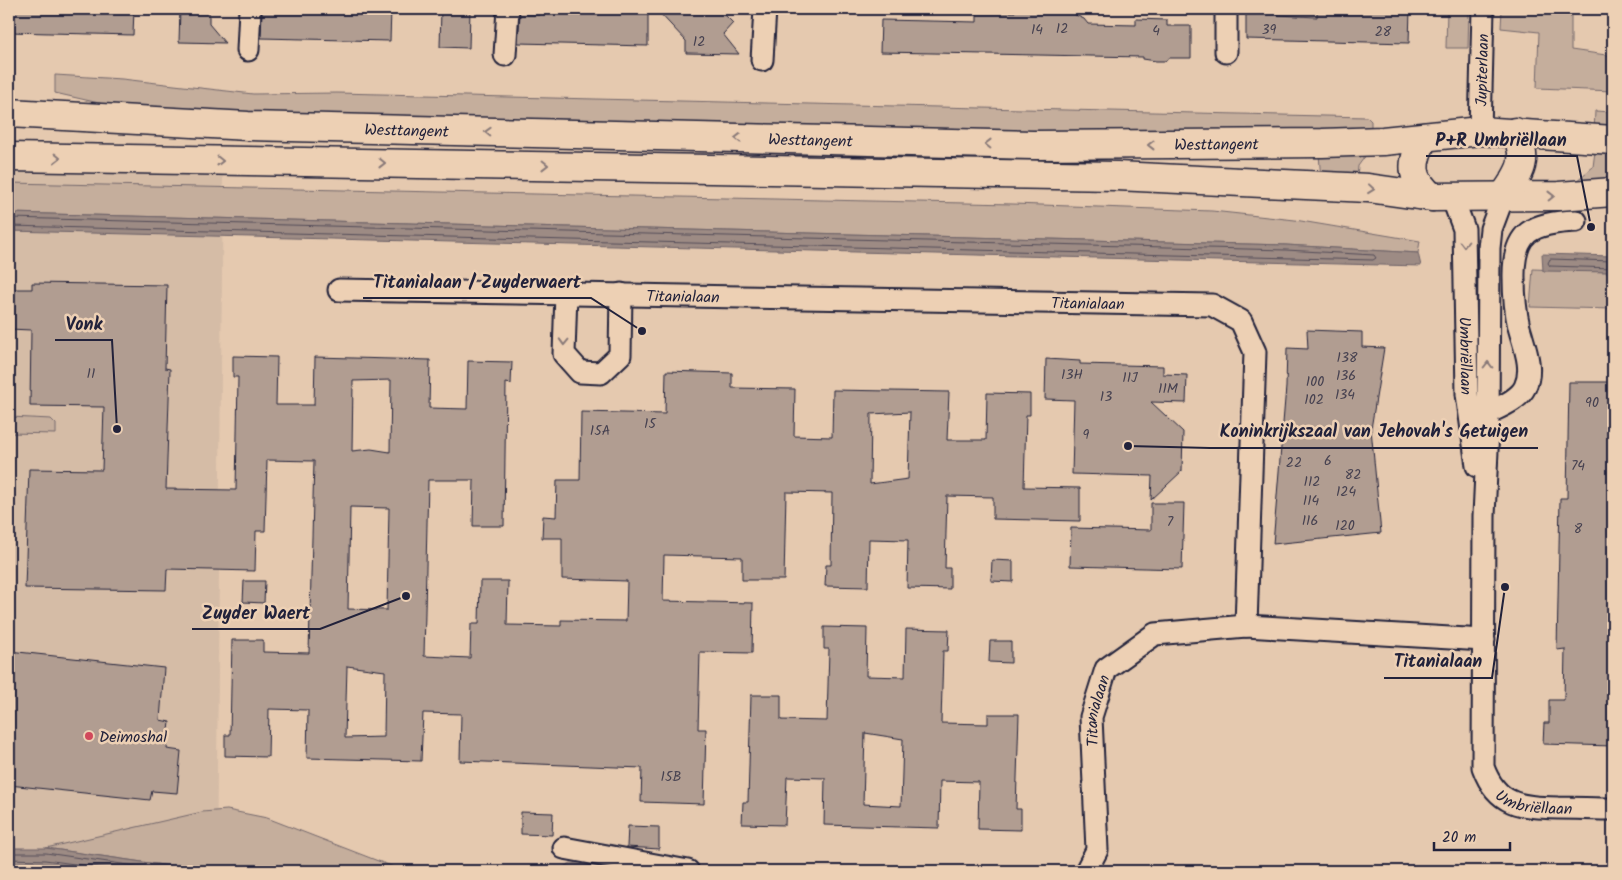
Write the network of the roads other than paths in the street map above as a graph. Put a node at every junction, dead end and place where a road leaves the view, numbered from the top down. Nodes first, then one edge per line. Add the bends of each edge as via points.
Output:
1 (250, 9) edge
2 (508, 9) edge
3 (765, 9) edge
4 (1226, 9) edge
5 (1483, 9) edge
6 (248, 50) dead end
7 (1226, 52) dead end
8 (506, 55) dead end
9 (762, 60) dead end
10 (9, 113) edge
11 (1480, 131) junction
12 (1515, 132) junction
13 (1424, 137) junction
14 (1613, 140) edge
15 (9, 157) edge
16 (1613, 192) edge
17 (1503, 196) junction
18 (1442, 197) junction
19 (1576, 221) dead end
20 (339, 290) dead end
21 (566, 293) junction
22 (622, 294) junction
23 (1488, 414) junction
24 (1484, 516) junction
25 (1246, 626) junction
26 (1484, 640) junction
27 (1613, 809) edge
28 (564, 848) dead end
29 (688, 871) edge
30 (1086, 871) edge

1 - 6 street
2 - 8 street
3 - 9 street
4 - 7 street
5 - 11 street, Jupiterlaan
13 -> 10 main road, Westtangent via 1268,145 1033,145 248,126
11 - 12 main road, Westtangent
11 - 13 main road, Westtangent
12 - 14 main road, Westtangent
12 - 17 main road via 1523,164
13 - 18 main road via 1416,153 1414,173 1417,182
15 -> 18 main road, Westtangent via 1118,176 1368,188
17 -> 16 main road, Westtangent
17 - 18 main road, Westtangent
23 -> 17 street, Umbriëllaan via 1489,248 1491,230
18 -> 24 street, Umbriëllaan via 1464,229 1467,394
19 - 23 street, Umbriëllaan via 1540,227 1525,235 1517,245 1514,309 1529,375 1518,395
20 - 21 street, Titanialaan
21 - 22 street, Titanialaan
21 -> 22 street, Titanialaan via 564,354 580,372 601,373 620,354
22 - 25 street, Titanialaan via 1212,305 1241,321 1255,352
23 - 24 street, Umbriëllaan
24 - 26 street, Umbriëllaan
25 - 26 street, Titanialaan
25 - 30 street, Titanialaan via 1155,634 1106,669 1091,717 1097,850
26 - 27 street, Umbriëllaan via 1483,767 1489,783 1513,804
28 - 29 street

